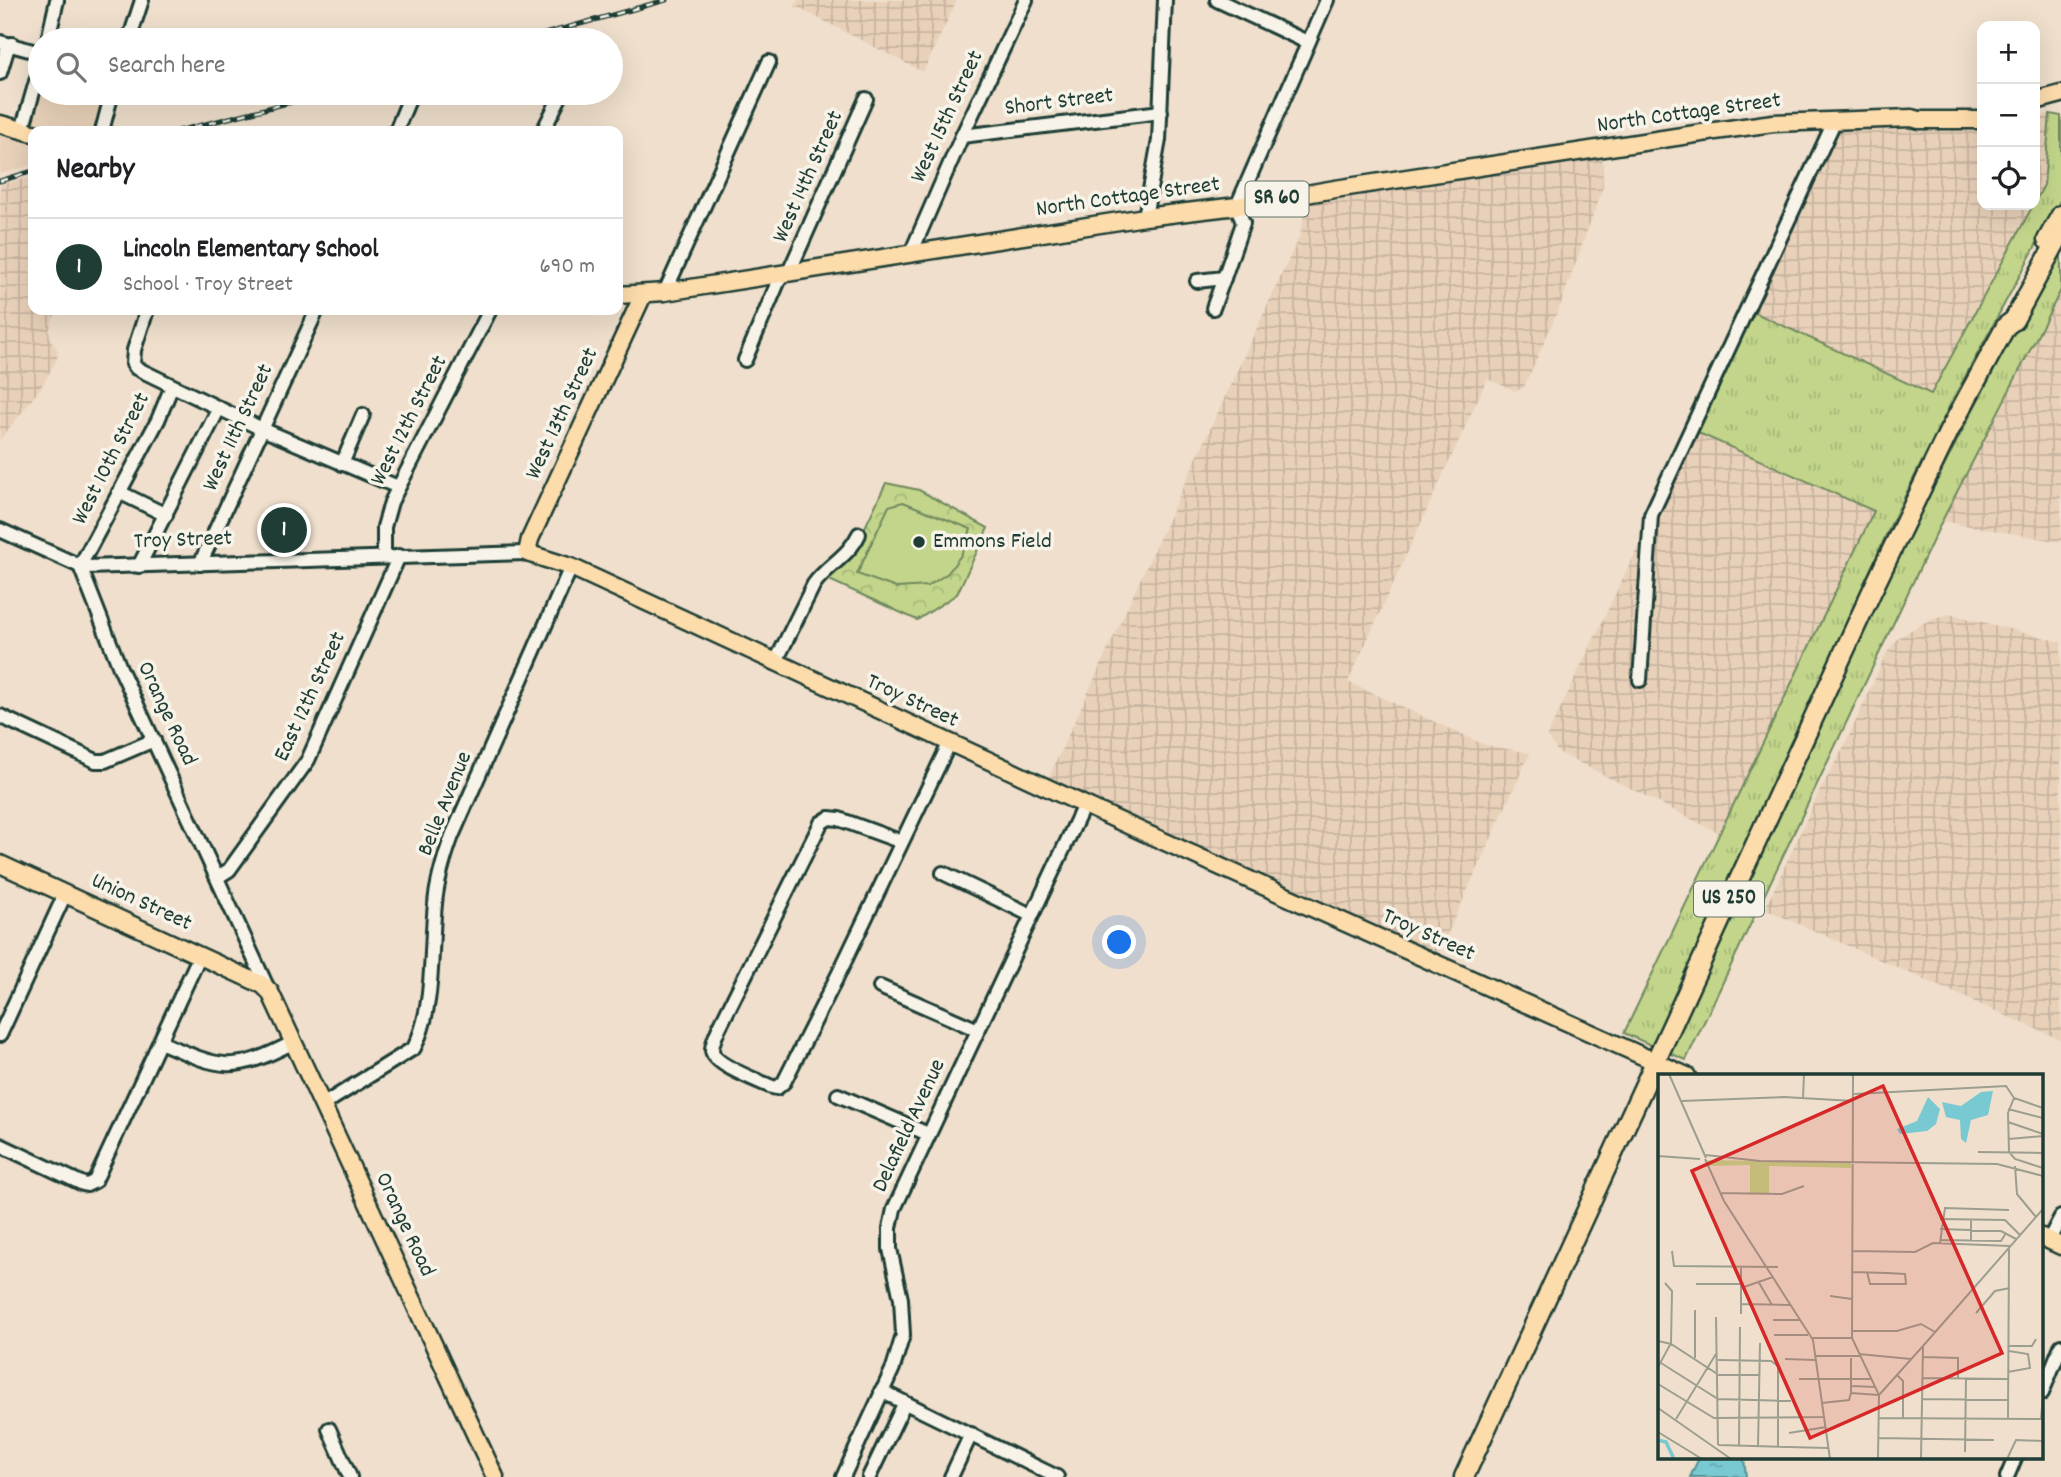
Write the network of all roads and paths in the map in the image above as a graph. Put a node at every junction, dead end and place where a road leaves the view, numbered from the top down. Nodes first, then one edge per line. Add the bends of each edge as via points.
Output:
1 (57, 0) edge
2 (142, 0) edge
3 (1026, 0) edge
4 (1165, 0) edge
5 (1217, 0) edge
6 (1327, 0) edge
7 (51, 28) edge
8 (133, 28) edge
9 (1307, 42) junction
10 (6, 43) edge
11 (28, 49) edge
12 (769, 62) dead end
13 (0, 73) edge
14 (2061, 94) edge
15 (866, 99) dead end
16 (2040, 100) edge
17 (33, 105) edge
18 (109, 105) edge
19 (407, 105) edge
20 (556, 105) edge
21 (2061, 106) edge
22 (1977, 110) edge
23 (2040, 110) edge
24 (1161, 112) junction
25 (1912, 118) junction
26 (1835, 120) junction
27 (1977, 120) edge
28 (0, 124) edge
29 (29, 126) edge
30 (103, 126) edge
31 (398, 126) edge
32 (546, 126) edge
33 (28, 131) edge
34 (962, 136) junction
35 (1237, 206) junction
36 (2061, 215) edge
37 (1145, 217) junction
38 (2059, 238) edge
39 (911, 253) junction
40 (786, 273) junction
41 (1223, 278) junction
42 (1197, 281) dead end
43 (665, 292) junction
44 (623, 295) edge
45 (643, 295) junction
46 (1213, 308) dead end
47 (145, 315) edge
48 (315, 315) edge
49 (486, 315) edge
50 (2006, 326) junction
51 (745, 360) dead end
52 (172, 386) junction
53 (219, 408) junction
54 (363, 415) dead end
55 (262, 429) junction
56 (342, 464) junction
57 (398, 487) junction
58 (119, 492) junction
59 (166, 515) junction
60 (0, 530) edge
61 (859, 534) dead end
62 (527, 553) junction
63 (384, 556) junction
64 (398, 556) junction
65 (200, 564) junction
66 (80, 566) junction
67 (139, 566) junction
68 (571, 567) junction
69 (775, 663) junction
70 (1640, 680) dead end
71 (0, 716) edge
72 (154, 740) junction
73 (949, 744) junction
74 (1084, 806) junction
75 (902, 842) junction
76 (0, 864) edge
77 (943, 873) dead end
78 (218, 877) junction
79 (65, 894) junction
80 (1031, 915) junction
81 (200, 955) junction
82 (880, 987) dead end
83 (267, 989) junction
84 (978, 1030) junction
85 (0, 1035) edge
86 (160, 1042) junction
87 (295, 1042) junction
88 (1654, 1061) junction
89 (1683, 1074) edge
90 (838, 1095) dead end
91 (324, 1104) junction
92 (928, 1134) junction
93 (0, 1144) edge
94 (2061, 1217) edge
95 (2051, 1241) edge
96 (2061, 1346) edge
97 (2044, 1388) edge
98 (881, 1391) junction
99 (904, 1404) junction
100 (329, 1429) dead end
101 (971, 1434) junction
102 (2014, 1460) edge
103 (1036, 1472) edge
104 (350, 1477) edge
105 (495, 1477) edge
106 (843, 1477) edge
107 (869, 1477) edge
108 (951, 1477) edge
109 (1057, 1477) edge
110 (1464, 1477) edge
111 (2007, 1477) edge

1 - 7 street
2 - 8 street
3 - 34 street, West 15th Street
4 - 24 street
5 - 9 street
6 - 9 street
9 - 35 street
10 - 11 street
10 - 13 street
12 - 43 street
14 - 16 main road
15 - 40 street, West 14th Street
17 - 29 street
18 - 30 street
19 - 31 street
20 - 32 street
21 - 23 main road
22 - 25 main road, North Cottage Street / SR 60
24 - 34 street, Short Street
24 - 37 street
25 - 26 main road, North Cottage Street / SR 60
25 - 27 main road, North Cottage Street / SR 60
26 - 35 main road, North Cottage Street / SR 60 via 1715,131
26 - 70 street via 1651,515
28 - 33 main road
34 - 39 street, West 15th Street
35 - 37 main road, North Cottage Street / SR 60
35 - 41 street via 1243,223
36 - 50 highway, US 250 via 2004,317
37 - 39 main road, North Cottage Street / SR 60
38 - 50 highway, US 250 via 2014,320
39 - 40 main road, North Cottage Street / SR 60
40 - 43 main road, North Cottage Street / SR 60
40 - 51 street, West 14th Street
41 - 42 street
41 - 46 street
43 - 45 main road, North Cottage Street / SR 60
44 - 45 main road, SR 60
45 - 62 main road, West 13th Street
47 - 52 street, West 10th Street via 133,364
48 - 55 street, West 11th Street
49 - 57 street, West 12th Street
50 - 88 highway, US 250 via 1928,472
52 - 53 street
52 - 58 street, West 10th Street
53 - 55 street
53 - 59 street
54 - 56 street
55 - 56 street
55 - 65 street, West 11th Street
56 - 57 street
57 - 63 street, West 12th Street via 386,517
58 - 59 street
58 - 66 street, West 10th Street
59 - 67 street
60 - 66 street
61 - 69 street via 850,551 814,584
62 - 64 street, Troy Street
62 - 68 main road, Troy Street
63 - 64 street, Troy Street
63 - 65 street, Troy Street
64 - 78 street, East 12th Street via 308,760 229,870
65 - 67 street, Troy Street
66 - 67 street, Troy Street
66 - 72 street, Orange Road
68 - 69 main road, Troy Street
68 - 91 street, Belle Avenue via 448,846 435,902 419,1039 414,1048
69 - 73 main road, Troy Street
71 - 72 street via 96,761
72 - 78 street, Orange Road
73 - 74 main road, Troy Street
73 - 75 street
74 - 80 street, Delafield Avenue
74 - 88 main road, Troy Street
75 - 75 street via 839,819 821,823 715,1038 713,1054 723,1064 772,1087 784,1082
76 - 79 main road, Union Street
77 - 80 street
78 - 83 street, Orange Road
79 - 81 main road, Union Street
79 - 85 street
80 - 84 street, Delafield Avenue
81 - 83 main road, Union Street
81 - 86 street
82 - 84 street
83 - 87 main road, Orange Road
84 - 92 street, Delafield Avenue
86 - 87 street via 228,1065 255,1061
86 - 93 street via 92,1184 83,1184
87 - 91 main road, Orange Road
88 - 89 main road, Troy Street
88 - 110 highway, US 250
90 - 92 street
91 - 105 main road, Orange Road
92 - 98 street, Delafield Avenue via 890,1228 903,1335
94 - 95 street
96 - 97 street
98 - 99 street
98 - 106 street, Delafield Avenue
99 - 101 street
99 - 107 street
100 - 104 street
101 - 103 street
101 - 108 street
102 - 111 street
103 - 109 street

